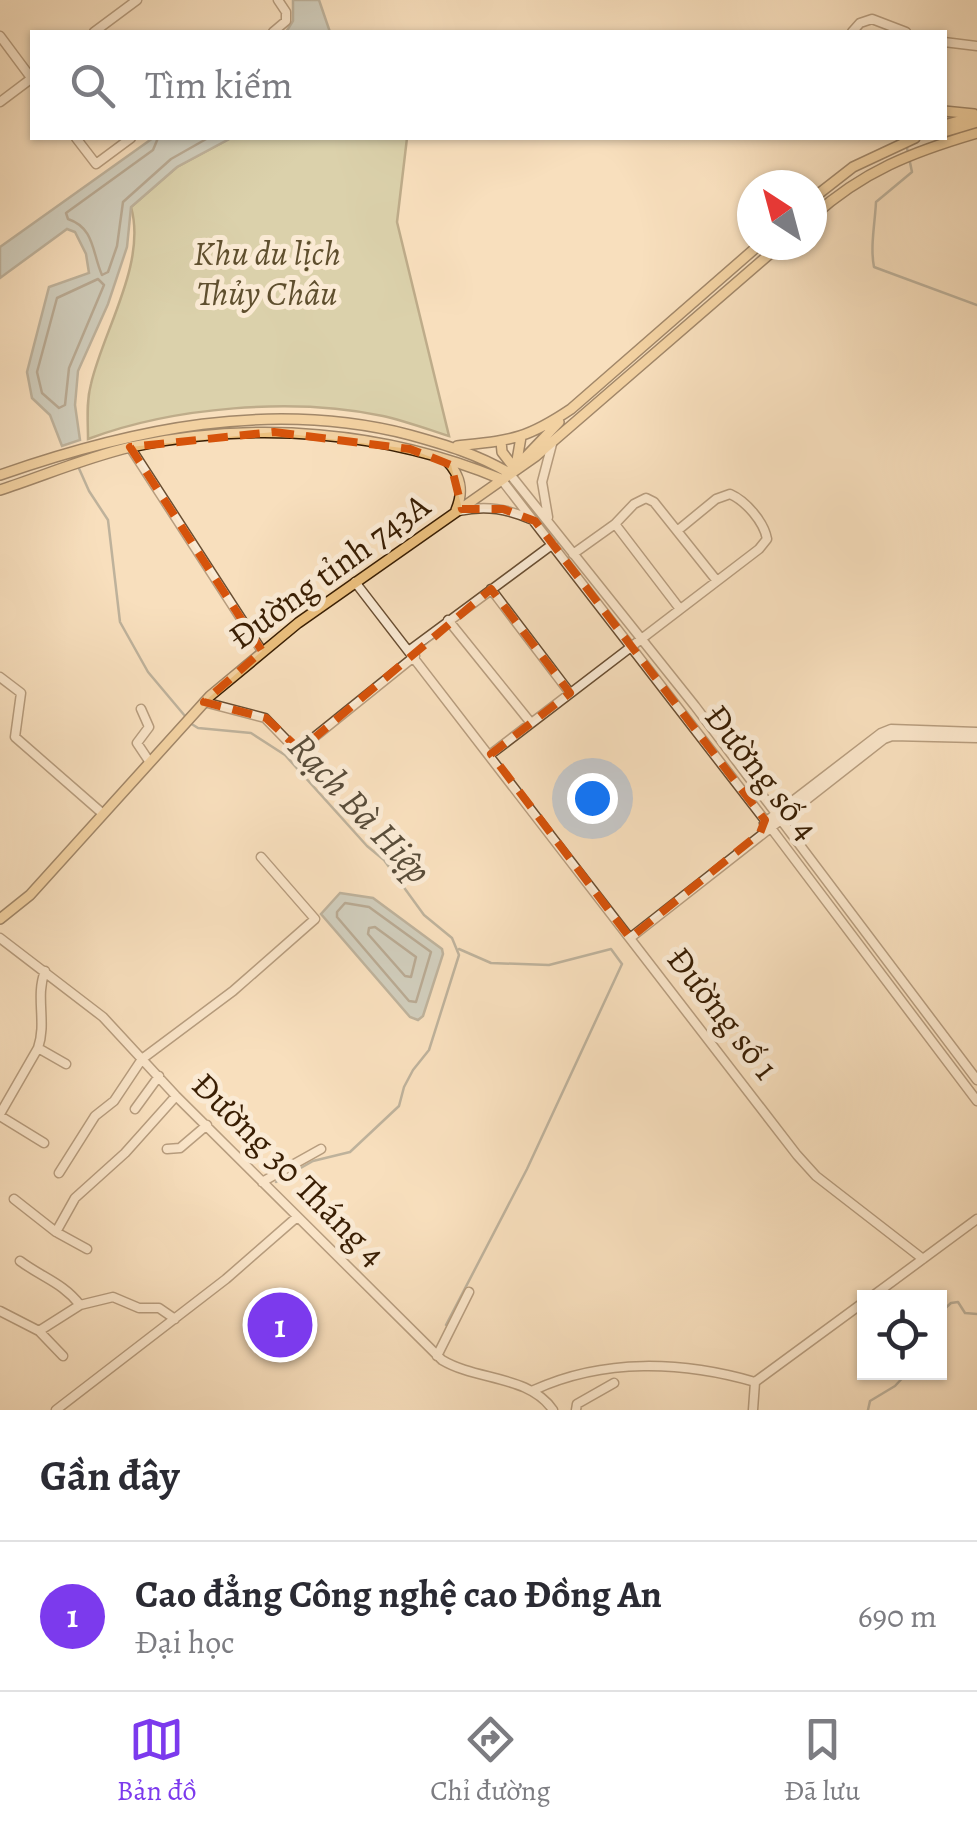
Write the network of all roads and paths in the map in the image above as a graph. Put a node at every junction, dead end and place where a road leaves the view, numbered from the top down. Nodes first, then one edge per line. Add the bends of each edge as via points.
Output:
1 (138, 0) edge
2 (278, 0) edge
3 (97, 30) edge
4 (275, 30) edge
5 (854, 30) edge
6 (901, 30) edge
7 (0, 36) edge
8 (947, 42) edge
9 (977, 46) edge
10 (30, 75) edge
11 (30, 80) edge
12 (0, 102) edge
13 (947, 113) edge
14 (977, 118) edge
15 (947, 127) edge
16 (977, 133) edge
17 (947, 139) edge
18 (78, 140) edge
19 (128, 140) edge
20 (910, 140) edge
21 (936, 141) edge
22 (827, 188) edge
23 (827, 204) edge
24 (743, 260) edge
25 (763, 260) edge
26 (571, 409) junction
27 (294, 418) junction
28 (293, 433) junction
29 (521, 437) junction
30 (501, 441) junction
31 (553, 442) junction
32 (452, 446) junction
33 (130, 448) junction
34 (445, 459) junction
35 (508, 473) junction
36 (0, 475) edge
37 (0, 490) edge
38 (455, 512) junction
39 (535, 521) junction
40 (550, 522) junction
41 (616, 524) junction
42 (677, 531) junction
43 (553, 544) junction
44 (575, 553) junction
45 (566, 560) junction
46 (717, 581) junction
47 (356, 582) junction
48 (491, 589) junction
49 (680, 609) junction
50 (448, 620) junction
51 (642, 639) junction
52 (630, 647) junction
53 (262, 651) junction
54 (413, 653) junction
55 (0, 678) edge
56 (570, 693) junction
57 (204, 702) junction
58 (141, 709) dead end
59 (531, 723) junction
60 (977, 735) edge
61 (883, 736) junction
62 (490, 754) junction
63 (149, 761) junction
64 (775, 812) junction
65 (102, 814) junction
66 (782, 821) junction
67 (768, 824) junction
68 (261, 856) dead end
69 (0, 919) edge
70 (0, 938) edge
71 (630, 938) junction
72 (45, 971) junction
73 (38, 1048) junction
74 (142, 1059) junction
75 (66, 1064) dead end
76 (158, 1076) junction
77 (977, 1080) edge
78 (176, 1096) junction
79 (977, 1101) edge
80 (135, 1109) dead end
81 (0, 1115) edge
82 (207, 1125) junction
83 (44, 1143) dead end
84 (167, 1149) dead end
85 (321, 1149) dead end
86 (59, 1173) dead end
87 (262, 1182) junction
88 (14, 1199) dead end
89 (297, 1217) junction
90 (977, 1219) edge
91 (56, 1232) junction
92 (87, 1249) dead end
93 (923, 1259) junction
94 (20, 1261) dead end
95 (881, 1290) edge
96 (469, 1292) dead end
97 (80, 1305) junction
98 (857, 1307) edge
99 (0, 1311) edge
100 (175, 1320) junction
101 (38, 1332) junction
102 (63, 1356) dead end
103 (438, 1356) junction
104 (755, 1382) junction
105 (614, 1383) dead end
106 (534, 1390) junction
107 (56, 1410) edge
108 (554, 1410) edge
109 (576, 1410) edge
110 (754, 1410) edge

1 - 3 street
2 - 4 street via 286,21
5 - 6 street via 872,18
7 - 10 street
8 - 9 street
11 - 12 street
13 - 14 main road
14 - 15 main road
16 - 17 main road
18 - 19 street via 96,164
20 - 22 main road
21 - 23 main road via 865,175
24 - 26 main road
25 - 31 main road
26 - 29 main road
26 - 35 main road, Đường tỉnh 743A
27 - 28 main road
27 - 32 main road via 381,428
27 - 36 main road via 127,436
28 - 33 main road via 224,434
28 - 34 main road via 366,440
29 - 30 main road
29 - 35 main road
30 - 32 main road
30 - 35 main road
31 - 35 main road
31 - 40 street via 542,482
32 - 35 main road
33 - 37 main road
33 - 53 street
34 - 35 main road
34 - 38 main road via 461,486
35 - 38 main road, Đường tỉnh 743A
35 - 39 street, Đường số 4
35 - 40 street, Đường số 4
38 - 39 street via 488,507
38 - 47 main road, Đường tỉnh 743A
39 - 43 street, Đường số 4
40 - 44 street, Đường số 4
41 - 42 street via 646,498
41 - 44 street
41 - 49 street
42 - 46 street
42 - 46 street via 730,494 766,530 759,549
43 - 45 street, Đường số 4
43 - 48 street
44 - 45 street
44 - 51 street, Đường số 4
45 - 52 street, Đường số 4
46 - 49 street
47 - 53 main road, Đường tỉnh 743A
47 - 54 street, Đường số 1
48 - 50 street
48 - 56 street
49 - 51 street
50 - 54 street
50 - 59 street
51 - 52 street
51 - 64 street, Đường số 4
52 - 56 street
52 - 67 street, Đường số 4
53 - 57 main road, Đường tỉnh 743A
54 - 57 street via 297,751 265,718
54 - 62 street, Đường số 1
55 - 65 street via 20,693 15,737
56 - 59 street
57 - 63 main road, Đường tỉnh 743A
58 - 63 street via 149,727 134,747
59 - 62 street
60 - 61 street via 891,730
61 - 64 street
61 - 66 street
62 - 71 street, Đường số 1
63 - 65 main road
64 - 66 street, Đường số 4
64 - 67 street
65 - 69 main road via 30,896
66 - 67 street
66 - 77 street, Đường số 4
67 - 71 street
67 - 79 street, Đường số 4
68 - 74 street via 315,919
70 - 72 street, Đường 30 Tháng 4
71 - 93 street, Đường số 1 via 816,1176
72 - 73 street
72 - 74 street, Đường 30 Tháng 4
73 - 75 street
73 - 81 street
74 - 76 street, Đường 30 Tháng 4
74 - 86 street
76 - 78 street, Đường 30 Tháng 4
76 - 80 street
78 - 82 street, Đường 30 Tháng 4
78 - 91 street via 75,1198
81 - 83 street
82 - 84 street via 180,1148
82 - 87 street, Đường 30 Tháng 4
85 - 87 street
87 - 89 street, Đường 30 Tháng 4
88 - 91 street
89 - 100 street
89 - 103 street, Đường 30 Tháng 4
90 - 93 street
91 - 92 street
93 - 95 street
94 - 97 street via 60,1283
96 - 103 street
97 - 100 street via 113,1297 159,1308
97 - 101 street
98 - 104 street
99 - 101 street
100 - 107 street
101 - 102 street
103 - 106 street, Đường 30 Tháng 4 via 459,1369
104 - 106 street via 637,1365 580,1373
104 - 110 street
105 - 109 street
106 - 108 street, Đường 30 Tháng 4

